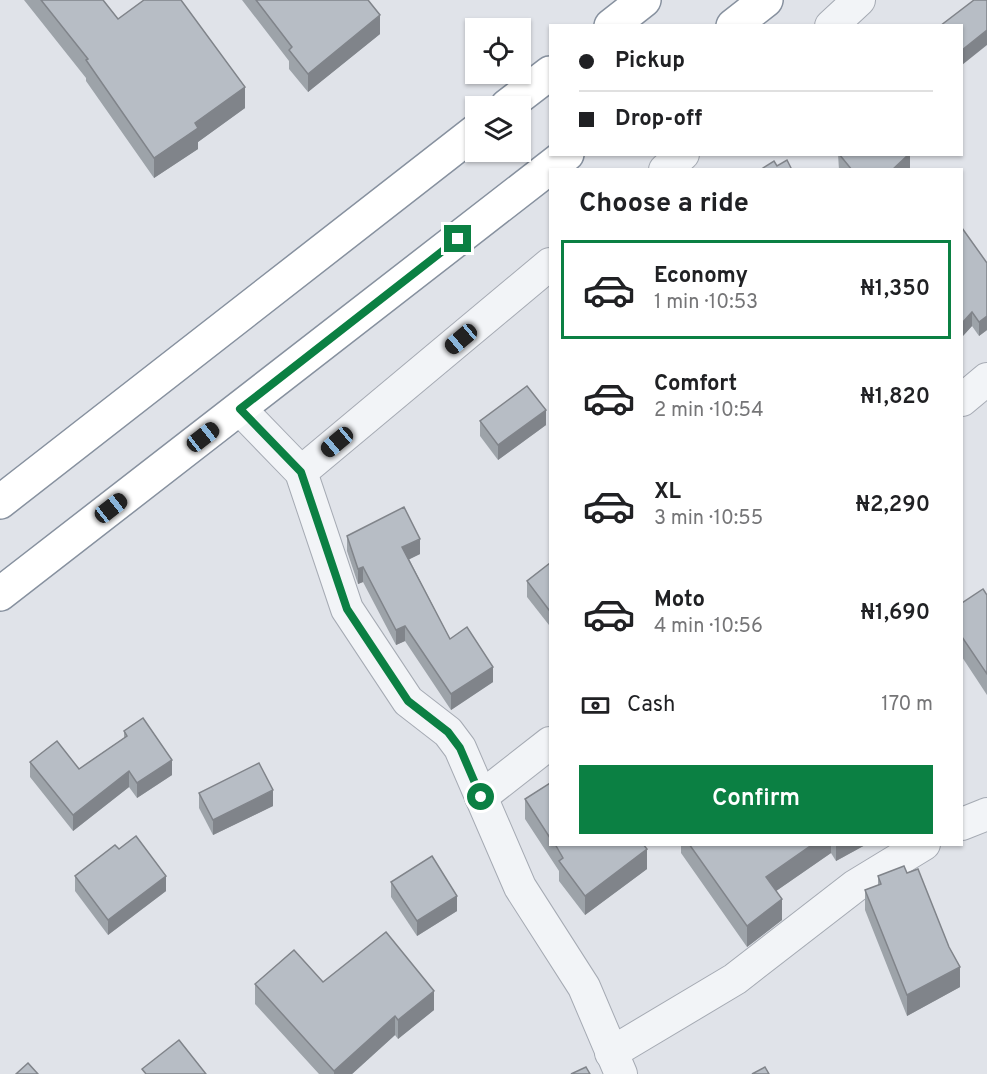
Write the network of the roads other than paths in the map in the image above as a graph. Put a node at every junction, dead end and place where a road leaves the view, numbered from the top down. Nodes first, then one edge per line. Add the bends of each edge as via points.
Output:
1 (644, 0) edge
2 (766, 0) edge
3 (860, 0) edge
4 (614, 24) edge
5 (736, 24) edge
6 (833, 24) edge
7 (549, 74) edge
8 (520, 96) edge
9 (465, 140) edge
10 (564, 156) edge
11 (681, 156) edge
12 (549, 168) edge
13 (549, 168) edge
14 (667, 168) edge
15 (549, 265) edge
16 (987, 378) edge
17 (963, 399) edge
18 (240, 409) junction
19 (301, 472) junction
20 (0, 502) edge
21 (0, 594) edge
22 (549, 744) edge
23 (481, 797) junction
24 (987, 814) edge
25 (963, 824) edge
26 (921, 846) edge
27 (616, 1063) edge

1 - 4 highway
2 - 5 highway
3 - 6 street
7 - 8 highway
9 - 20 highway
10 - 13 highway
11 - 14 street
12 - 18 highway
15 - 19 street
16 - 17 street
18 - 19 street
18 - 21 highway
19 - 23 street via 347,609 408,701 448,732 460,748
22 - 23 street
23 - 27 street via 520,887 584,987
24 - 25 street
26 - 27 street via 855,886 735,979

